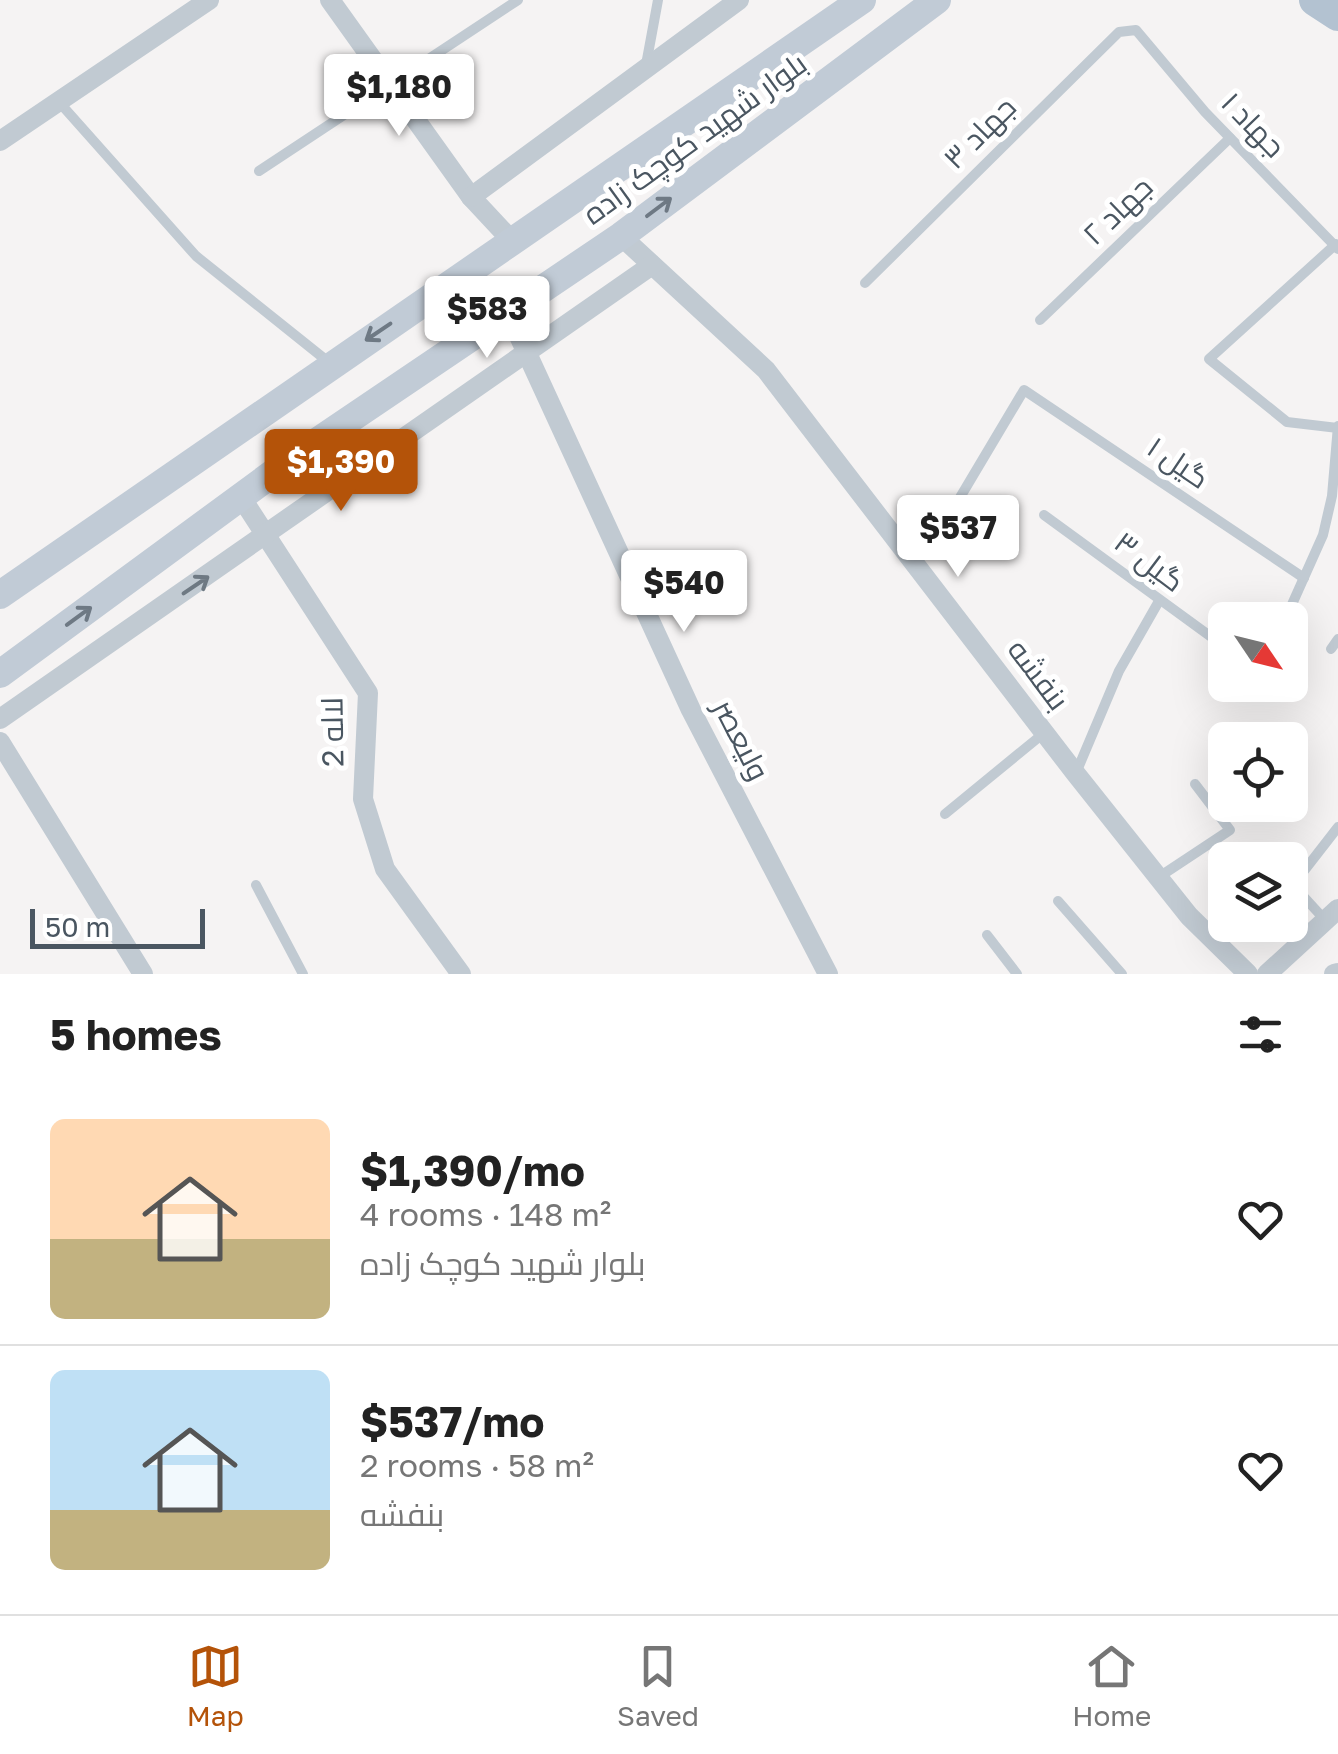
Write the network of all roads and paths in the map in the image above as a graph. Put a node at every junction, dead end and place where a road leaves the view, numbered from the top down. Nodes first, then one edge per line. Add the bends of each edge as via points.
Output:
1 (210, 0) edge
2 (330, 0) edge
3 (518, 0) edge
4 (658, 0) edge
5 (739, 0) edge
6 (862, 0) edge
7 (937, 0) edge
8 (1314, 0) edge
9 (1338, 15) edge
10 (1136, 30) joint
11 (646, 65) junction
12 (392, 85) junction
13 (59, 102) junction
14 (1230, 138) junction
15 (0, 141) edge
16 (259, 171) dead end
17 (471, 196) junction
18 (620, 236) junction
19 (512, 241) junction
20 (1337, 245) edge
21 (652, 265) junction
22 (865, 283) dead end
23 (508, 312) junction
24 (1040, 320) dead end
25 (526, 351) junction
26 (332, 364) junction
27 (1338, 427) edge
28 (241, 497) junction
29 (1044, 515) dead end
30 (267, 536) junction
31 (908, 557) junction
32 (1304, 578) junction
33 (0, 595) edge
34 (1159, 601) junction
35 (1294, 602) edge
36 (1208, 635) edge
37 (0, 674) edge
38 (0, 719) edge
39 (1045, 733) junction
40 (0, 742) edge
41 (1076, 774) junction
42 (1195, 784) dead end
43 (945, 814) dead end
44 (1338, 826) edge
45 (1159, 877) junction
46 (256, 885) dead end
47 (1058, 901) dead end
48 (1332, 915) edge
49 (987, 935) dead end
50 (143, 974) edge
51 (304, 974) edge
52 (461, 974) edge
53 (828, 974) edge
54 (1017, 974) edge
55 (1122, 974) edge
56 (1248, 974) edge
57 (1268, 974) edge

1 - 13 street
2 - 12 street
3 - 12 lane
4 - 11 lane
5 - 11 street
6 - 19 main road, بلوار شهید کوچک زاده
18 -> 7 main road, بلوار شهید کوچک زاده
8 - 9 main road
10 - 14 lane, جهاد ۱
10 - 22 lane, جهاد ۳ via 1119,32
11 - 17 street
12 - 16 lane
12 - 17 street
13 - 15 street
13 - 26 lane via 196,256
14 - 20 lane, جهاد ۱
14 - 24 lane, جهاد ۲
17 - 19 street
18 - 21 street, بنفشه
18 - 23 main road, بلوار شهید کوچک زاده
19 -> 26 main road, بلوار شهید کوچک زاده
20 - 27 lane via 1208,359 1287,422
21 - 25 street
21 - 31 street, بنفشه via 766,370
23 - 25 street, ولیعصر
23 - 28 main road, بلوار شهید کوچک زاده
25 - 30 street
25 - 53 street, ولیعصر via 691,710
26 - 33 main road, بلوار شهید کوچک زاده
27 - 32 lane via 1323,536
28 - 30 street, لاله 2
37 -> 28 main road, بلوار شهید کوچک زاده
29 - 34 lane, گیل ۳
38 -> 30 street
30 - 52 street, لاله 2 via 368,693 363,799 384,869
31 - 32 lane, گیل ۱ via 946,521 1024,390
31 - 39 street, بنفشه
32 - 35 lane
34 - 36 lane, گیل ۳
34 - 41 lane via 1118,671
39 - 41 street, بنفشه
39 - 43 lane
40 - 50 street
41 - 45 street, بنفشه
42 - 45 lane via 1230,830
44 - 48 lane via 1293,885
45 - 56 street, بنفشه
46 - 51 lane
47 - 55 lane
48 - 57 street
49 - 54 lane

